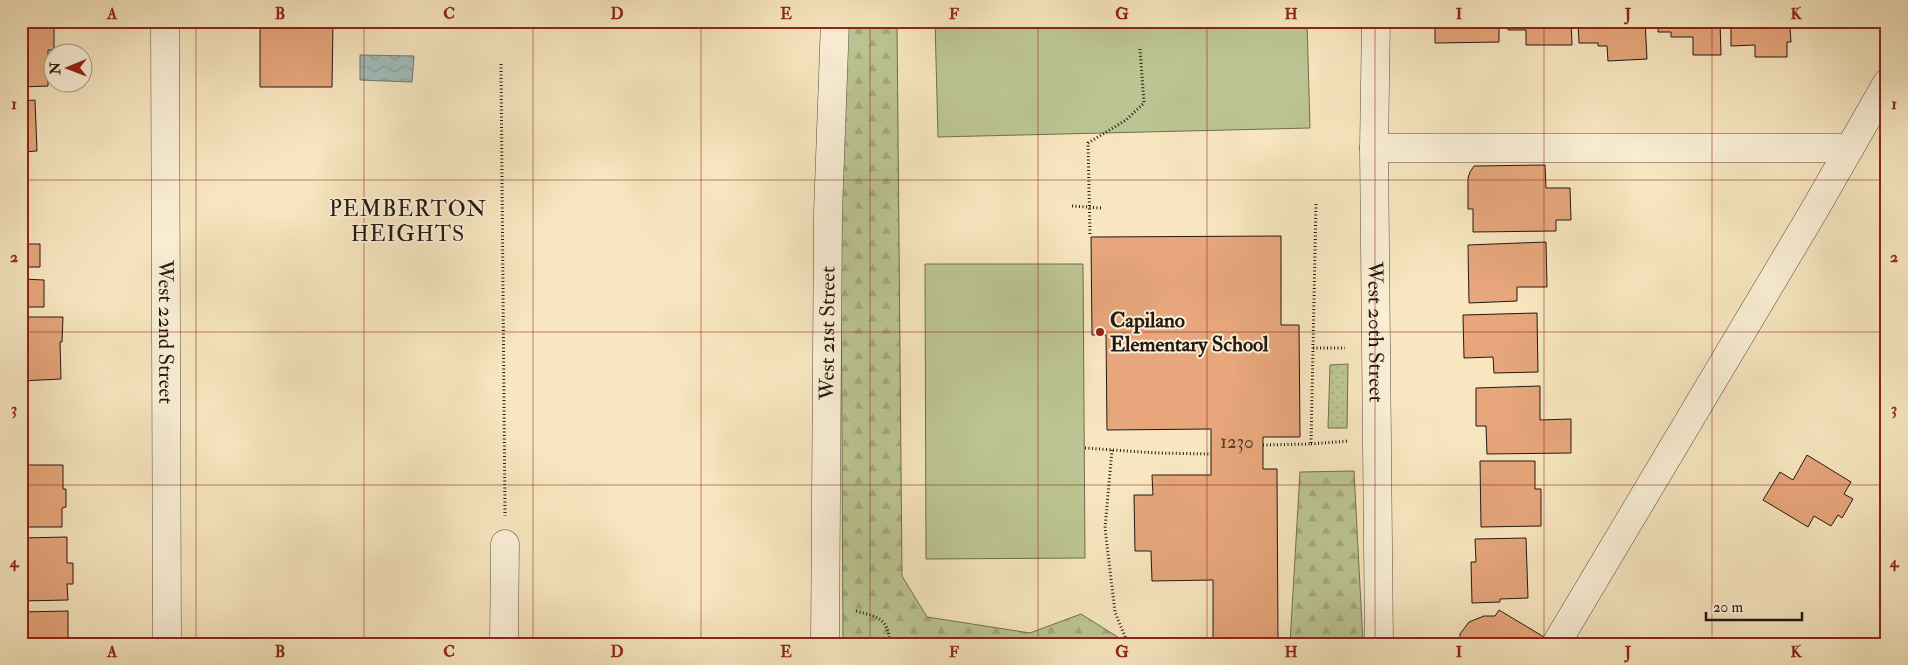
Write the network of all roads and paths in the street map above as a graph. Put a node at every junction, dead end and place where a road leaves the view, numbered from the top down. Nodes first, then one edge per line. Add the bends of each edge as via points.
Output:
1 (164, 21) edge
2 (835, 21) edge
3 (1376, 21) edge
4 (1140, 49) dead end
5 (501, 64) dead end
6 (1887, 83) edge
7 (1374, 148) junction
8 (1850, 148) junction
9 (1316, 203) dead end
10 (1072, 206) dead end
11 (1090, 206) junction
12 (1101, 208) dead end
13 (1090, 234) dead end
14 (1313, 348) junction
15 (1346, 348) dead end
16 (1352, 441) dead end
17 (1311, 444) junction
18 (1263, 445) dead end
19 (1084, 448) dead end
20 (1112, 450) junction
21 (1211, 454) dead end
22 (505, 544) joint
23 (852, 610) dead end
24 (168, 644) edge
25 (504, 644) edge
26 (825, 644) edge
27 (890, 644) edge
28 (1128, 644) edge
29 (1379, 644) edge
30 (1556, 644) edge

1 - 24 street, West 22nd Street
2 - 26 street, West 21st Street via 828,213
3 - 7 street, West 20th Street
4 - 11 path via 1144,103 1126,120 1088,143
5 - 22 path
6 - 8 street
7 - 8 street
7 - 29 street, West 20th Street
8 - 30 street
9 - 14 path
10 - 11 path
11 - 12 path
11 - 13 path
14 - 15 path
14 - 17 path
16 - 17 path
17 - 18 path
19 - 20 path
20 - 21 path
20 - 28 path via 1105,528 1115,612
22 - 25 street
23 - 27 path via 878,617 889,630

